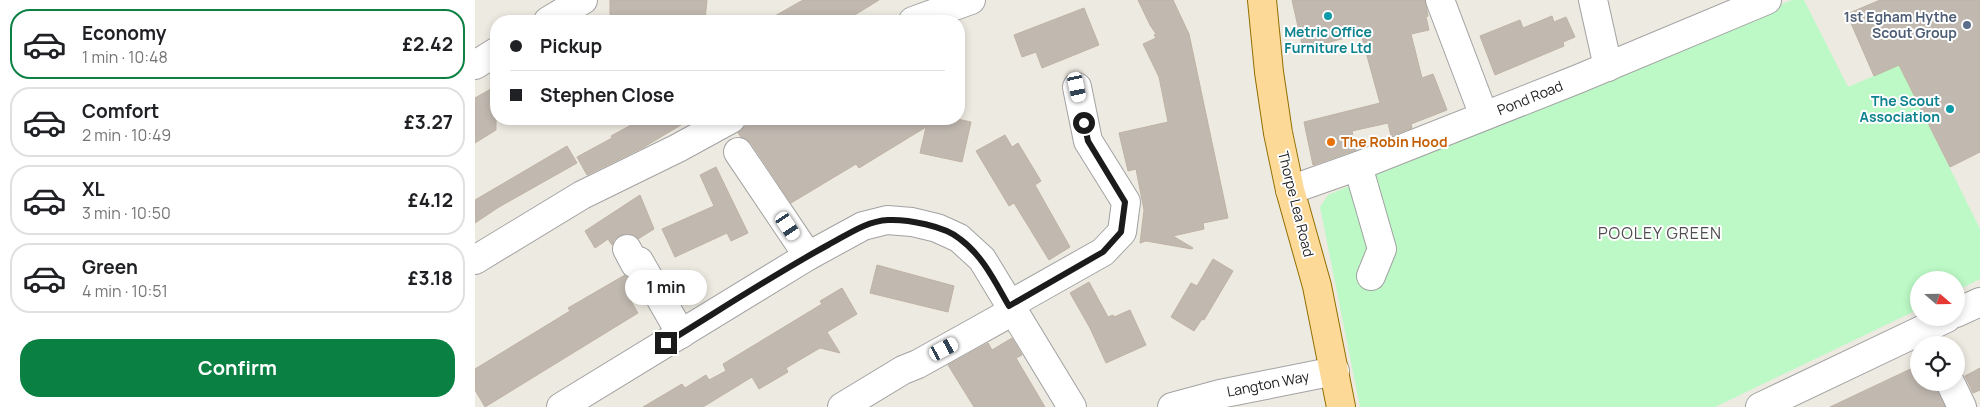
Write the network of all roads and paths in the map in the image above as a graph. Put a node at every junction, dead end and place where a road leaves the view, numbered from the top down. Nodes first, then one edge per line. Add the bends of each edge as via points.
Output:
1 (583, 0) edge
2 (971, 0) edge
3 (1261, 0) edge
4 (1440, 0) edge
5 (1593, 0) edge
6 (1767, 0) edge
7 (558, 15) edge
8 (930, 15) edge
9 (490, 55) edge
10 (475, 64) edge
11 (1608, 67) junction
12 (1077, 87) dead end
13 (1485, 116) junction
14 (720, 125) edge
15 (738, 152) dead end
16 (1358, 166) junction
17 (1290, 190) junction
18 (627, 249) dead end
19 (807, 256) junction
20 (475, 260) edge
21 (1371, 276) dead end
22 (1980, 302) edge
23 (1011, 308) junction
24 (1965, 309) edge
25 (1934, 330) edge
26 (681, 334) junction
27 (1335, 371) junction
28 (1954, 391) edge
29 (561, 407) edge
30 (842, 407) edge
31 (1072, 407) edge
32 (1172, 407) edge
33 (1341, 407) edge
34 (1760, 407) edge
35 (1962, 407) edge

1 - 7 street
2 - 8 street
3 - 17 main road, Thorpe Lea Road via 1278,133
4 - 13 street
5 - 11 street
6 - 11 street, Pond Road
9 - 10 street
11 - 13 street, Pond Road
12 - 23 street via 1088,141 1125,202 1121,232 1103,252
13 - 16 street, Pond Road
14 - 20 street via 582,195
15 - 19 street
16 - 17 street, Pond Road
16 - 21 street via 1381,249
17 - 27 main road, Thorpe Lea Road via 1317,286
18 - 26 street via 635,264 639,262
19 - 23 street via 863,226 887,220 937,228 959,238 982,260
19 - 26 street
22 - 24 street
23 - 30 street
23 - 31 street
25 - 34 street
26 - 29 street
27 - 32 street, Langton Way
27 - 33 main road, Thorpe Lea Road
28 - 35 street

